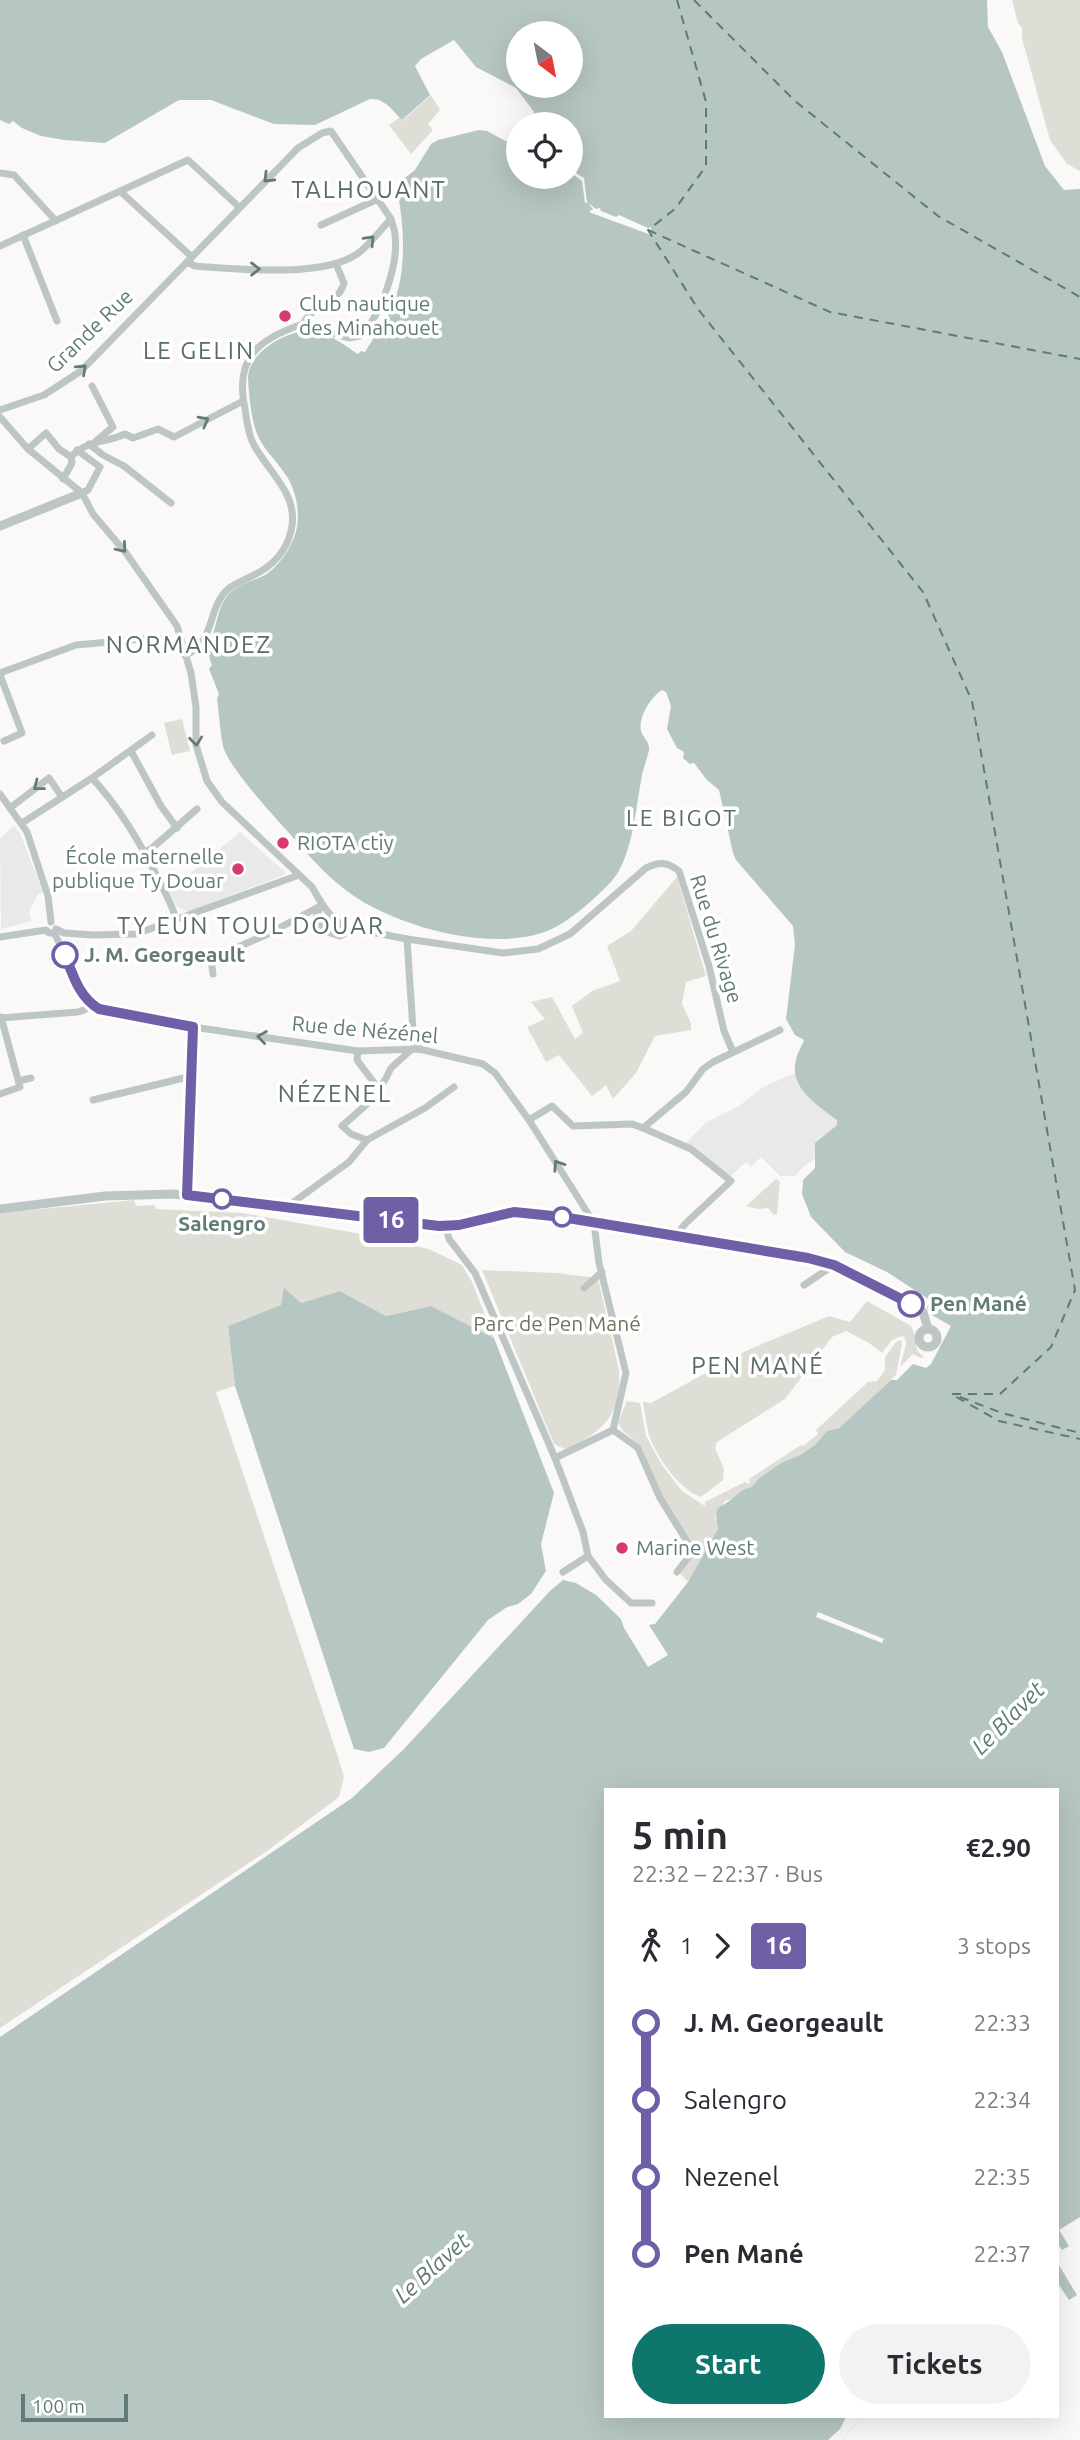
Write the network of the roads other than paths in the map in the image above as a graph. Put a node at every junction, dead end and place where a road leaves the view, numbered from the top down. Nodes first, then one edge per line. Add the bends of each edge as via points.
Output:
1 (0, 173) edge
2 (121, 192) junction
3 (378, 199) junction
4 (239, 207) junction
5 (391, 219) junction
6 (56, 220) junction
7 (321, 225) dead end
8 (23, 235) junction
9 (0, 246) edge
10 (190, 260) junction
11 (336, 264) junction
12 (57, 321) dead end
13 (303, 324) junction
14 (92, 386) dead end
15 (243, 401) junction
16 (0, 410) edge
17 (0, 417) edge
18 (93, 443) junction
19 (28, 449) junction
20 (77, 450) junction
21 (71, 457) junction
22 (63, 479) junction
23 (82, 493) junction
24 (171, 503) dead end
25 (0, 526) edge
26 (185, 655) junction
27 (0, 674) edge
28 (152, 735) dead end
29 (4, 741) dead end
30 (131, 751) junction
31 (92, 778) junction
32 (0, 794) edge
33 (62, 797) junction
34 (10, 808) junction
35 (197, 809) dead end
36 (22, 823) junction
37 (177, 828) junction
38 (145, 852) junction
39 (299, 875) junction
40 (321, 905) junction
41 (176, 920) junction
42 (355, 928) junction
43 (52, 929) junction
44 (0, 937) edge
45 (407, 939) junction
46 (213, 974) dead end
47 (91, 1004) junction
48 (1, 1017) edge
49 (193, 1027) junction
50 (780, 1030) dead end
51 (416, 1049) junction
52 (358, 1051) junction
53 (733, 1052) junction
54 (192, 1076) junction
55 (31, 1078) dead end
56 (19, 1081) junction
57 (454, 1087) dead end
58 (377, 1088) junction
59 (0, 1094) edge
60 (93, 1100) dead end
61 (529, 1121) junction
62 (643, 1128) junction
63 (366, 1140) junction
64 (187, 1195) junction
65 (288, 1206) junction
66 (0, 1209) edge
67 (594, 1223) junction
68 (446, 1226) junction
69 (676, 1236) junction
70 (834, 1265) junction
71 (602, 1272) junction
72 (804, 1285) dead end
73 (584, 1288) dead end
74 (928, 1329) dead end
75 (612, 1430) junction
76 (555, 1458) junction
77 (588, 1556) junction
78 (562, 1572) dead end
79 (677, 1572) dead end
80 (652, 1603) dead end

1 - 6 street via 14,175
2 - 4 street via 188,160
2 - 6 street
2 - 10 street
3 -> 4 street, Grande Rue via 331,131 298,148
3 - 5 street
3 - 7 street
4 - 10 street, Grande Rue
11 -> 5 street via 358,254
5 - 13 street via 395,235 390,274 381,304 363,333 348,338
6 - 8 street
8 - 9 street
8 - 12 street
10 -> 11 street via 195,266 252,270
16 -> 10 street, Grande Rue via 54,390 81,371
11 - 13 street via 344,283 340,295 306,317
13 - 15 street via 268,338 253,352 245,367
14 - 18 street via 112,424
18 -> 15 street via 125,434 133,438 158,429 174,437
15 - 26 street via 253,444 286,491 292,530 273,563 227,590 201,645
17 - 19 street
18 - 20 street
18 - 24 street
19 - 21 street via 46,433
19 - 22 street
20 - 21 street
20 - 23 street via 100,467
21 - 22 street
22 - 23 street
23 - 25 street
23 -> 26 street via 177,626
26 - 27 street via 155,638 91,642
26 -> 39 street via 196,707 198,758 207,781 222,802
27 - 29 street via 22,733
28 - 30 street
30 - 31 street
30 - 37 street
31 - 33 street
31 - 38 street
32 - 34 street
33 -> 34 street via 49,778
33 - 36 street
34 - 36 street
35 - 37 street
36 - 43 street via 47,893
37 - 38 street
38 - 41 street
39 - 40 street
39 - 41 street
40 - 42 street via 334,920
40 - 42 street via 316,917 324,932 340,936
40 - 46 street via 211,959
41 - 43 street via 136,934 93,935
42 - 45 street
43 - 44 street
43 - 47 street via 80,991
45 - 51 street
45 - 53 street, Rue du Rivage via 503,953 538,949 570,934 646,868 669,863 679,871
47 - 48 street via 78,1012
47 - 49 street, Rue de Nézénel via 122,1015
48 - 56 street
52 -> 49 street, Rue de Nézénel
49 - 54 street
50 - 53 street
51 - 52 street, Rue de Nézénel
51 - 58 street via 391,1068
51 - 61 street, Rue de Nézénel via 483,1064 495,1073
52 - 58 street via 357,1060
53 - 62 street via 703,1069 686,1092
54 - 60 street
54 - 64 street
55 - 56 street
56 - 59 street via 20,1087
57 - 63 street
58 - 63 street via 342,1126
61 - 62 street via 552,1106 573,1126 632,1124
67 -> 61 street, Rue de Nézénel
62 - 69 street via 691,1149 731,1181
63 - 65 street via 349,1161
64 - 65 street
64 - 66 street via 105,1196
65 - 68 street
67 - 68 street via 514,1212
67 - 69 street
67 - 71 street
68 - 76 street via 449,1239 475,1273
69 - 70 street
70 - 72 street
70 - 74 street via 915,1306 923,1312
71 - 73 street
71 - 75 street via 626,1373
75 - 76 street
75 - 79 street via 638,1448 660,1498 693,1551
76 - 77 street
77 - 78 street
77 - 80 street via 631,1603

